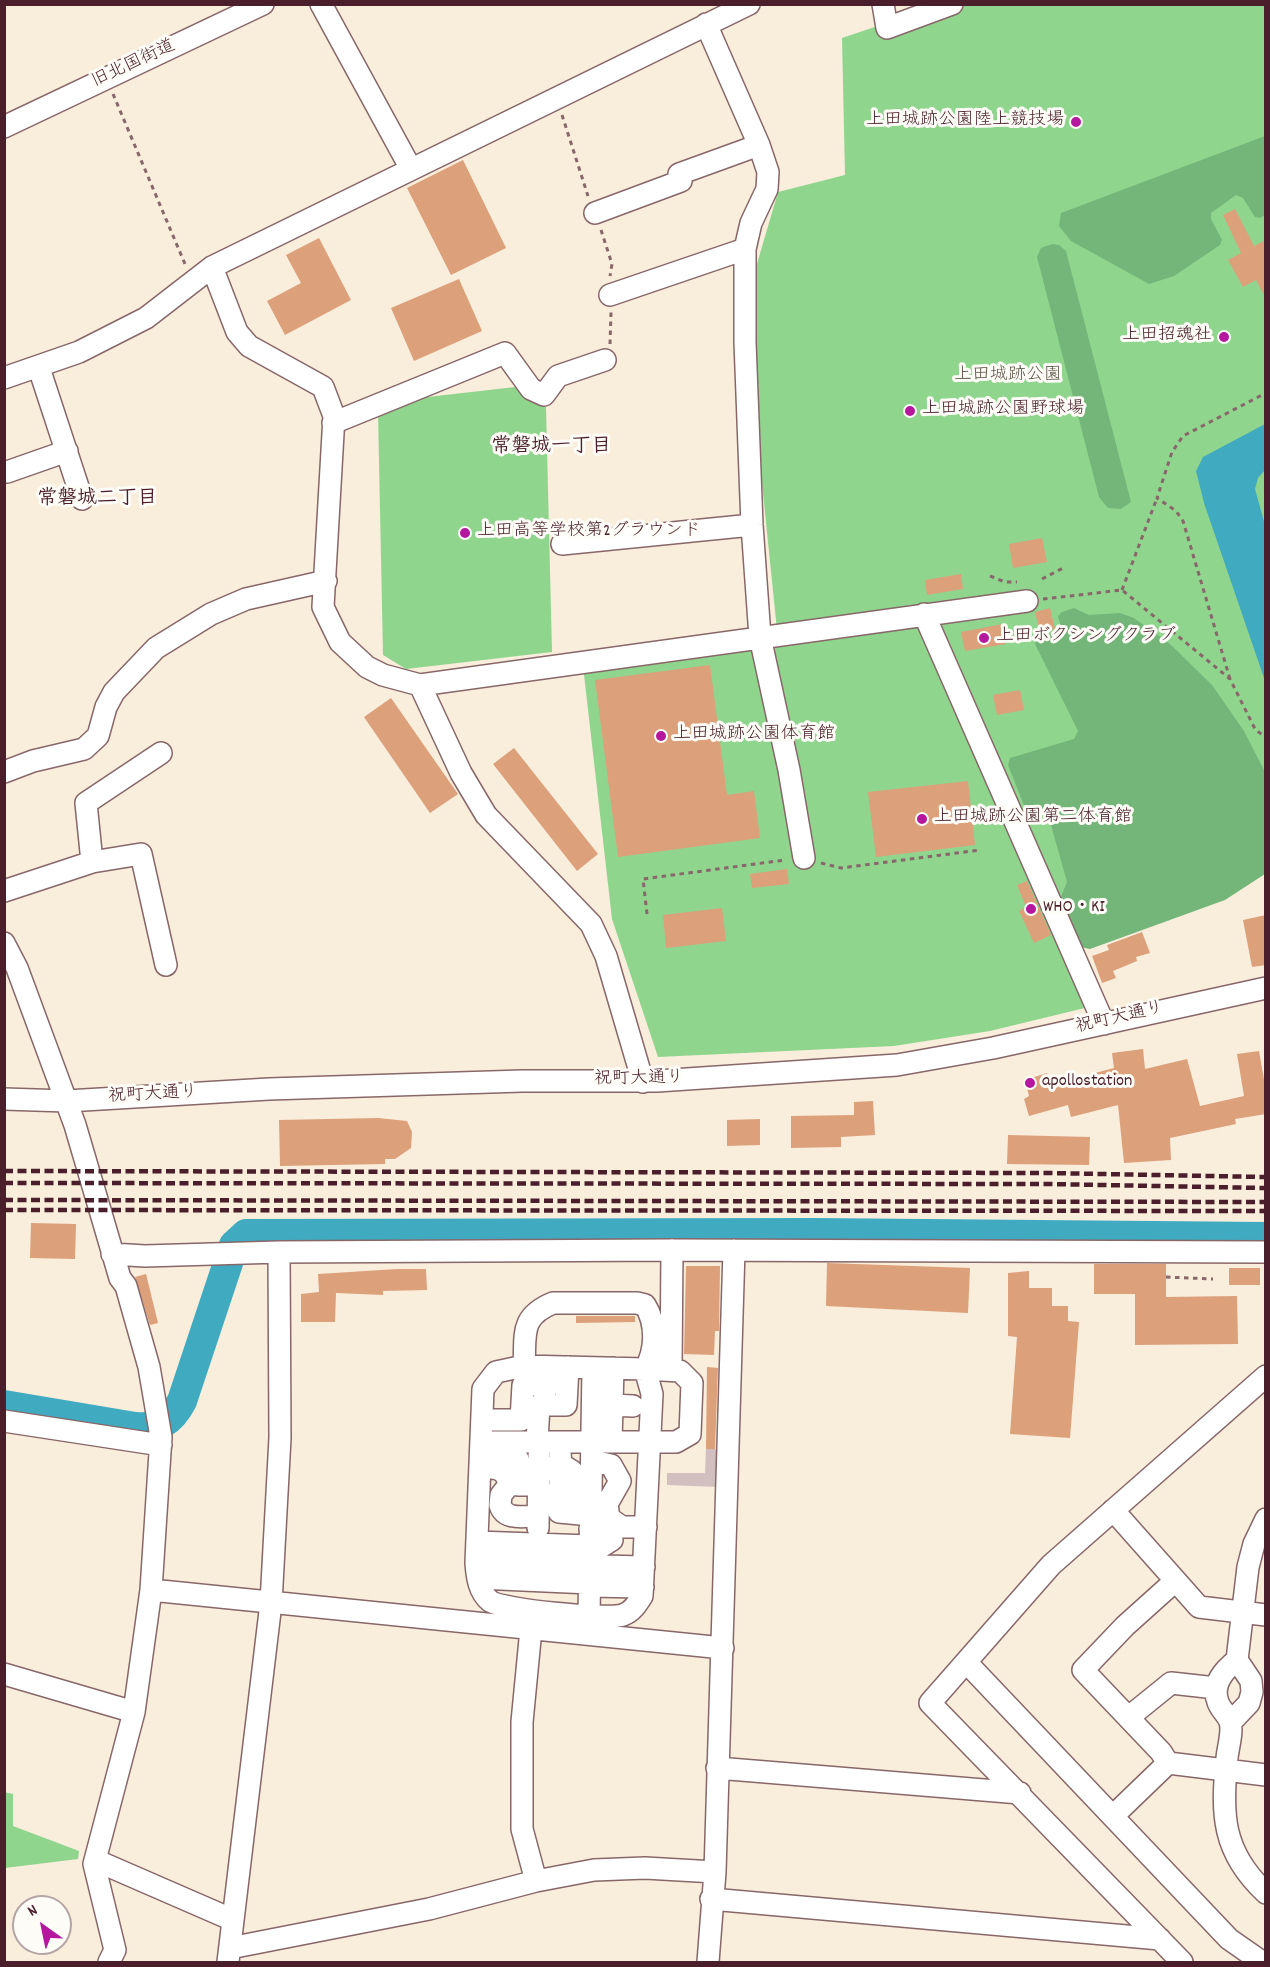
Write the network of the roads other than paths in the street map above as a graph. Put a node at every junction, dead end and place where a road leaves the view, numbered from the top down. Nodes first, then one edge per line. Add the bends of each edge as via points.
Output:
1 (263, 4) edge
2 (321, 4) edge
3 (749, 4) edge
4 (883, 4) edge
5 (952, 4) edge
6 (706, 24) junction
7 (4, 127) edge
8 (759, 145) junction
9 (411, 169) junction
10 (595, 213) road end
11 (745, 249) junction
12 (212, 267) junction
13 (610, 295) road end
14 (605, 360) road end
15 (39, 368) junction
16 (4, 378) edge
17 (333, 423) junction
18 (67, 451) junction
19 (7, 472) dead end
20 (82, 499) dead end
21 (752, 525) junction
22 (562, 544) dead end
23 (326, 581) junction
24 (1023, 592) road end
25 (924, 614) junction
26 (760, 637) junction
27 (420, 685) junction
28 (161, 753) dead end
29 (4, 772) edge
30 (804, 858) road end
31 (92, 862) junction
32 (4, 891) edge
33 (4, 943) edge
34 (166, 965) dead end
35 (1266, 988) edge
36 (1104, 1024) junction
37 (642, 1082) junction
38 (4, 1099) edge
39 (67, 1101) junction
40 (672, 1250) junction
41 (734, 1250) junction
42 (279, 1252) junction
43 (1266, 1252) edge
44 (112, 1254) junction
45 (524, 1366) junction
46 (580, 1368) junction
47 (645, 1369) junction
48 (671, 1370) junction
49 (1266, 1376) edge
50 (4, 1420) edge
51 (482, 1420) junction
52 (161, 1441) junction
53 (547, 1442) junction
54 (650, 1442) junction
55 (598, 1449) junction
56 (481, 1456) junction
57 (538, 1476) junction
58 (1113, 1510) junction
59 (1266, 1519) edge
60 (538, 1523) junction
61 (646, 1527) junction
62 (477, 1535) junction
63 (590, 1546) junction
64 (477, 1570) junction
65 (643, 1577) junction
66 (1174, 1582) junction
67 (151, 1590) junction
68 (271, 1603) junction
69 (1242, 1612) junction
70 (1266, 1615) edge
71 (589, 1616) junction
72 (531, 1629) junction
73 (723, 1648) junction
74 (1237, 1659) junction
75 (966, 1662) junction
76 (4, 1674) edge
77 (1216, 1688) junction
78 (134, 1712) junction
79 (1129, 1717) junction
80 (1230, 1722) junction
81 (1168, 1763) junction
82 (717, 1768) junction
83 (1225, 1770) junction
84 (1266, 1775) edge
85 (1020, 1793) junction
86 (1114, 1815) junction
87 (95, 1860) junction
88 (715, 1872) junction
89 (536, 1881) junction
90 (1266, 1893) edge
91 (711, 1899) junction
92 (233, 1920) junction
93 (1160, 1939) junction
94 (229, 1955) edge
95 (109, 1962) edge
96 (708, 1962) edge
97 (1182, 1962) edge
98 (1262, 1962) edge

1 - 7 street, 旧北国街道
2 - 9 street
3 - 6 street
4 - 5 street via 887,28
6 - 8 street
6 - 9 street
8 - 10 street via 679,174 681,181
8 - 11 street via 768,172 767,189 751,223
9 - 12 street
11 - 13 street
11 - 21 street
12 - 15 street via 146,318
12 - 17 street via 237,332 249,346 323,387
14 - 17 street via 558,376 544,395 531,388 505,353
15 - 16 street
15 - 18 street
17 - 23 street
18 - 19 street
18 - 20 street
21 - 22 street
21 - 26 street
23 - 27 street via 323,607 340,642 367,667
23 - 29 street via 246,599 211,615 156,648 114,692 98,736 84,749
24 - 25 street
25 - 26 street
25 - 36 street
26 - 27 street
26 - 30 street
27 - 37 street via 461,773 486,814 591,924 606,956
28 - 31 street via 86,803
31 - 32 street
31 - 34 street via 141,854
33 - 39 street
35 - 36 street, 祝町大通り
36 - 37 street, 祝町大通り via 897,1065
37 - 39 street, 祝町大通り via 522,1081 269,1089
38 - 39 street, 祝町大通り
39 - 44 street
40 - 41 street
40 - 42 street
40 - 48 street
41 - 43 street
41 - 73 street
42 - 44 street
42 - 68 street via 280,1438
44 - 52 street via 126,1286 158,1411
45 - 46 street
45 - 47 street via 527,1326 531,1315 541,1308 553,1303 637,1303 645,1305 653,1321 652,1357
45 - 51 street via 496,1372 488,1380 483,1389
46 - 47 street
46 - 51 street via 550,1385 523,1386 521,1420
46 - 53 street via 577,1418 552,1417
46 - 55 street
46 - 55 street via 623,1406
47 - 48 street
47 - 54 street via 652,1394
48 - 54 street via 685,1374 692,1383 690,1434 676,1442
49 - 58 street
50 - 52 street
51 - 56 street
52 - 67 street
53 - 55 street
53 - 56 street
53 - 57 street
53 - 63 street via 576,1479 570,1502
54 - 55 street
54 - 61 street
55 - 61 street via 620,1480 607,1504 609,1518 622,1527
55 - 63 street
56 - 57 street via 518,1459 518,1485
56 - 60 street via 505,1472 509,1485 500,1504 507,1514
56 - 62 street
57 - 60 street
57 - 63 street via 552,1468 560,1476 553,1501
58 - 66 street
58 - 75 street via 1051,1565
59 - 69 street via 1254,1544
60 - 62 street
60 - 63 street
61 - 65 street
62 - 63 street
62 - 64 street
63 - 64 street
63 - 64 street via 558,1588 520,1586
63 - 65 street
63 - 65 street via 616,1593
63 - 71 street
64 - 71 street via 482,1592 496,1604
65 - 71 street via 642,1596 635,1608 622,1616
66 - 69 street via 1199,1607
66 - 79 street via 1083,1670
67 - 68 street
67 - 78 street
68 - 72 street
68 - 92 street
69 - 70 street
69 - 74 street
72 - 73 street
72 - 89 street via 522,1722 522,1829
73 - 82 street
74 - 77 street
74 - 80 street via 1251,1681 1252,1692 1249,1703
75 - 85 street via 930,1702
75 - 86 street
76 - 78 street
77 - 79 street via 1171,1683
77 - 80 street via 1217,1702
78 - 87 street
79 - 81 street
80 - 83 street
81 - 83 street
81 - 86 street
82 - 85 street
82 - 88 street
83 - 84 street
83 - 90 street via 1223,1813 1228,1837 1240,1863
85 - 93 street
86 - 98 street via 1229,1939
87 - 92 street
87 - 95 street via 115,1950
88 - 89 street via 594,1870
88 - 91 street
89 - 94 street
91 - 93 street
91 - 96 street
92 - 94 street
93 - 97 street

